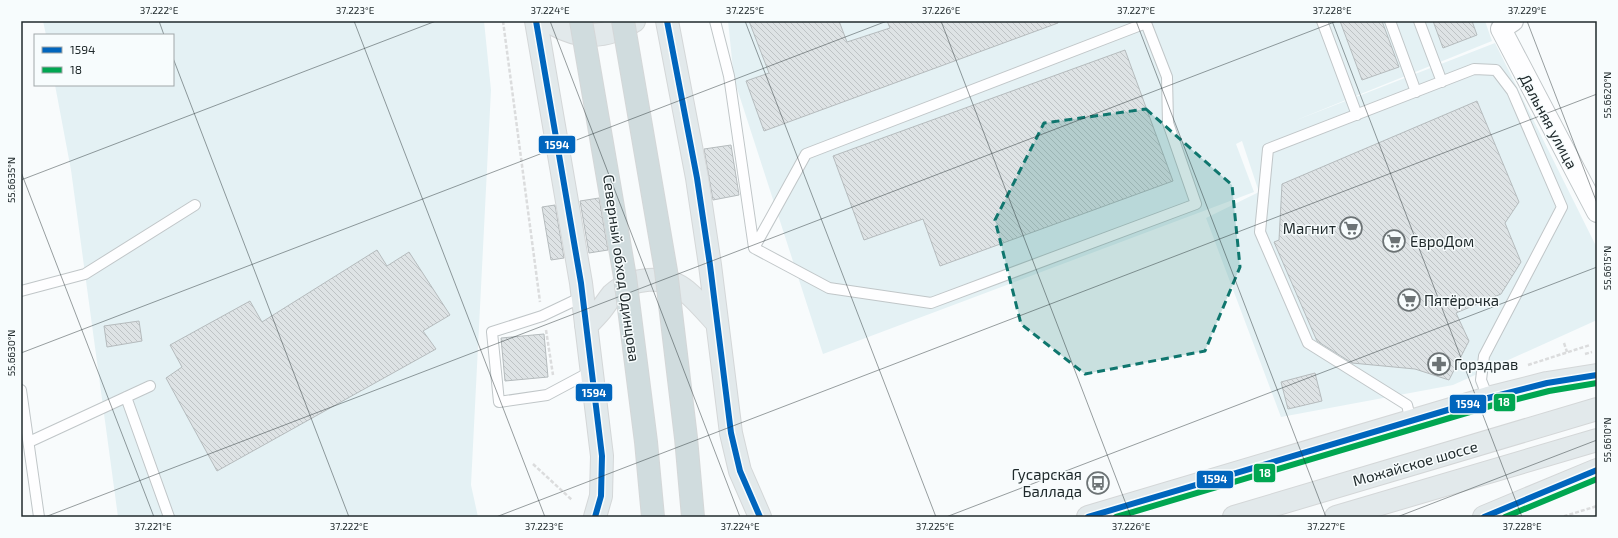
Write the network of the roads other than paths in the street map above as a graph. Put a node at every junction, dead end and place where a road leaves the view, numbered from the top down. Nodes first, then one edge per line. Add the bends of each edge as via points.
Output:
1 (536, 21) edge
2 (549, 21) edge
3 (582, 21) edge
4 (623, 21) edge
5 (634, 21) edge
6 (667, 21) edge
7 (715, 21) edge
8 (1322, 21) edge
9 (1390, 21) edge
10 (1420, 21) edge
11 (1505, 24) edge
12 (1442, 82) junction
13 (1416, 92) junction
14 (1357, 115) junction
15 (195, 205) dead end
16 (1597, 212) edge
17 (754, 248) junction
18 (21, 290) edge
19 (582, 297) junction
20 (716, 322) junction
21 (586, 326) junction
22 (592, 371) junction
23 (1597, 375) edge
24 (150, 386) dead end
25 (21, 390) edge
26 (126, 397) junction
27 (1488, 398) junction
28 (1597, 409) edge
29 (1411, 420) junction
30 (1597, 440) edge
31 (28, 442) junction
32 (1597, 470) edge
33 (39, 517) edge
34 (169, 517) edge
35 (595, 517) edge
36 (653, 517) edge
37 (694, 517) edge
38 (760, 517) edge
39 (1088, 517) edge
40 (1234, 517) edge
41 (1336, 517) edge
42 (1485, 517) edge

1 - 19 main road
2 - 5 main road via 570,32 593,36 615,31
3 - 36 highway, Северный обход Одинцова, bridge via 625,277
4 - 37 highway, bridge via 666,271
6 - 20 main road via 697,178
7 - 17 lane via 729,76
8 - 14 lane
9 - 13 lane
10 - 12 lane
11 - 16 street, Дальняя улица
12 - 13 lane
12 - 27 lane via 1474,69 1496,70 1512,91 1562,207 1484,356 1482,380
13 - 14 lane
14 - 29 lane via 1268,149 1260,232 1308,343 1407,405
15 - 18 lane via 85,274
17 - 17 lane via 829,288 931,303 1196,204 1168,123 1167,77 1146,23 806,154
19 - 21 main road
19 - 22 lane via 542,316 492,332 499,402 547,395
20 - 21 main road via 686,291 677,285 653,280 641,281 620,289
20 - 38 main road via 731,433 740,471
21 - 22 main road
22 - 35 main road via 602,456 600,496
23 - 27 main road via 1548,383
24 - 26 lane
25 - 31 lane
26 - 31 lane
26 - 34 lane
27 - 29 main road
28 - 40 main road, Можайское шоссе
29 - 39 main road
30 - 41 main road, Можайское шоссе
31 - 33 lane
32 - 42 main road

